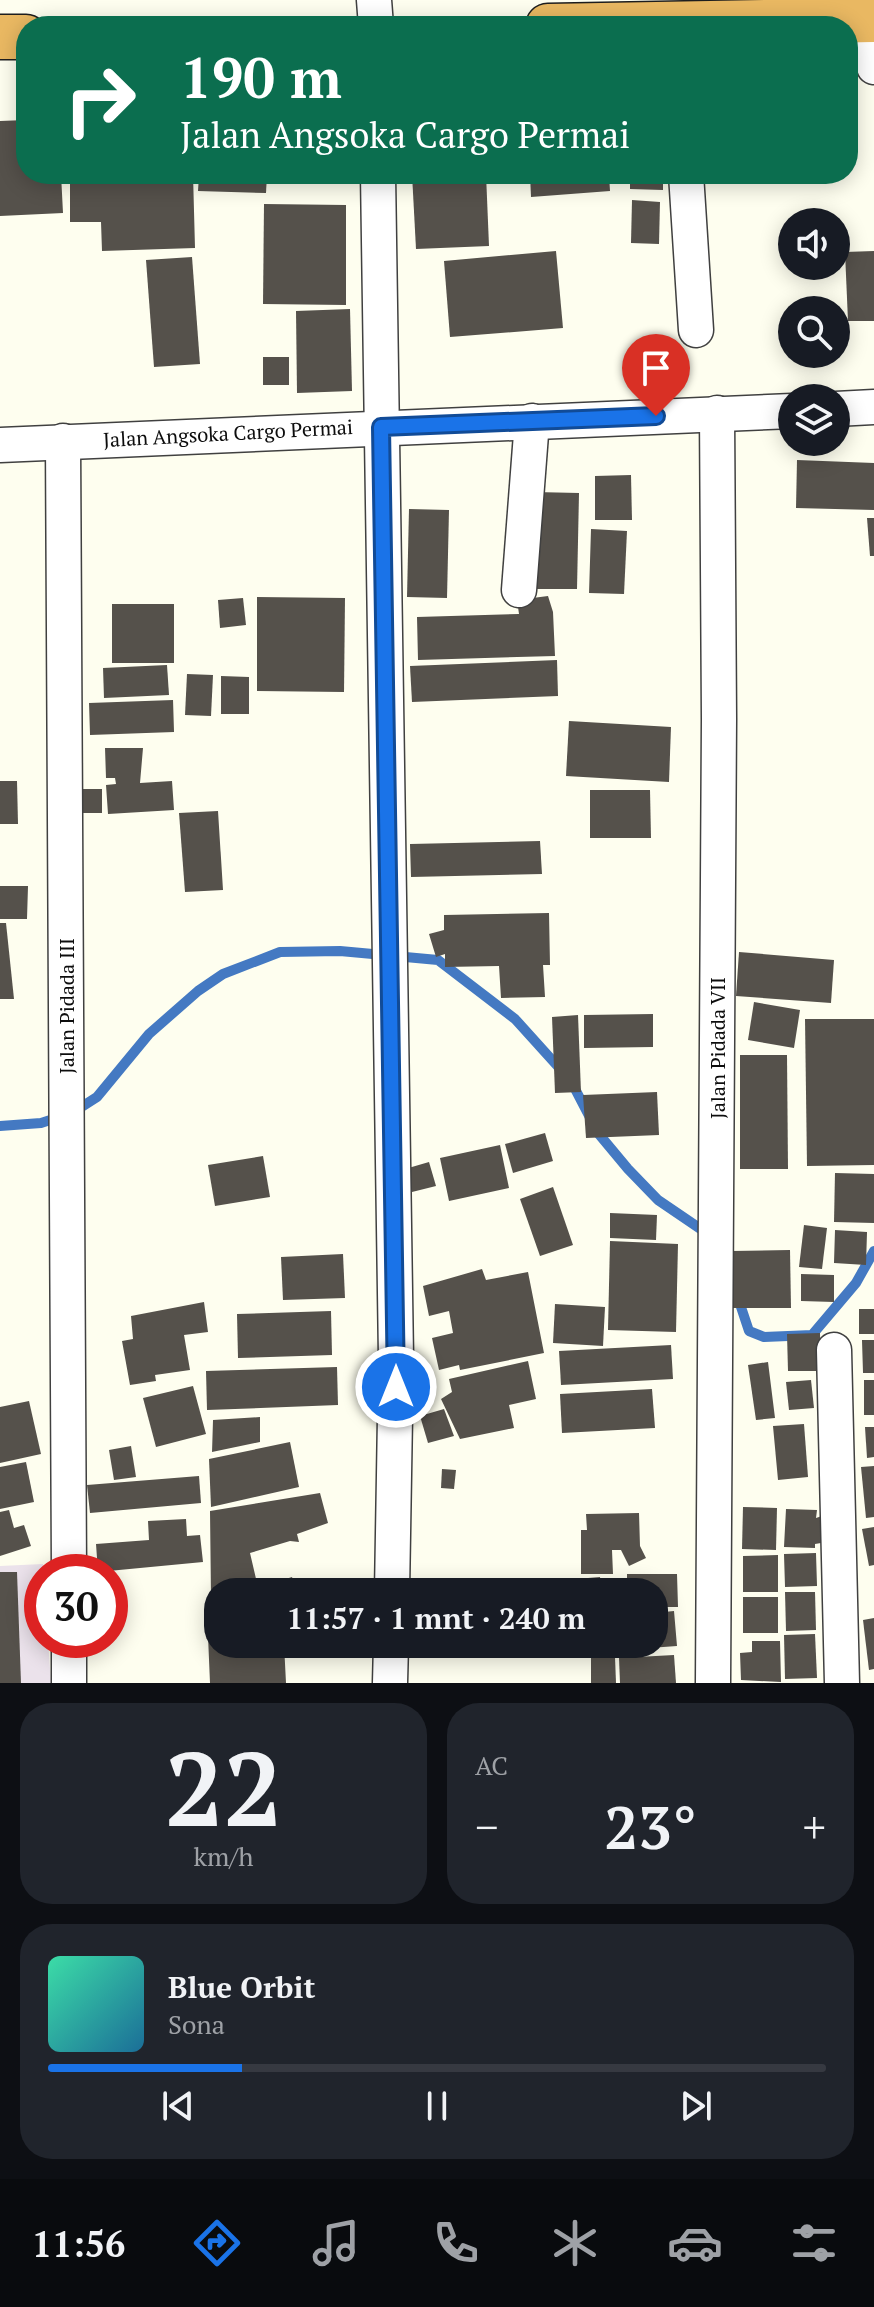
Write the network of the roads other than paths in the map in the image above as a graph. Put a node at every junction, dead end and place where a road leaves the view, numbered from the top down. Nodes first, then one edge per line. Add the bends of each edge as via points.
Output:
1 (867, 20) edge
2 (874, 67) edge
3 (378, 184) edge
4 (687, 184) edge
5 (696, 330) dead end
6 (874, 407) edge
7 (850, 408) edge
8 (778, 411) edge
9 (717, 413) junction
10 (532, 421) junction
11 (381, 427) junction
12 (63, 441) junction
13 (0, 445) edge
14 (519, 590) dead end
15 (834, 1350) dead end
16 (69, 1554) edge
17 (392, 1578) edge
18 (69, 1658) edge
19 (391, 1658) edge
20 (69, 1683) edge
21 (390, 1683) edge
22 (713, 1683) edge
23 (842, 1683) edge

1 - 2 street
3 - 11 street
4 - 5 street
6 - 7 street
8 - 9 street, Jalan Angsoka Cargo Permai
9 - 10 street, Jalan Angsoka Cargo Permai
9 - 22 street, Jalan Pidada VII
10 - 11 street, Jalan Angsoka Cargo Permai
10 - 14 street
11 - 12 street, Jalan Angsoka Cargo Permai
11 - 17 street via 396,1358
12 - 13 street, Jalan Angsoka Cargo Permai
12 - 16 street, Jalan Pidada III
15 - 23 street
18 - 20 street
19 - 21 street

